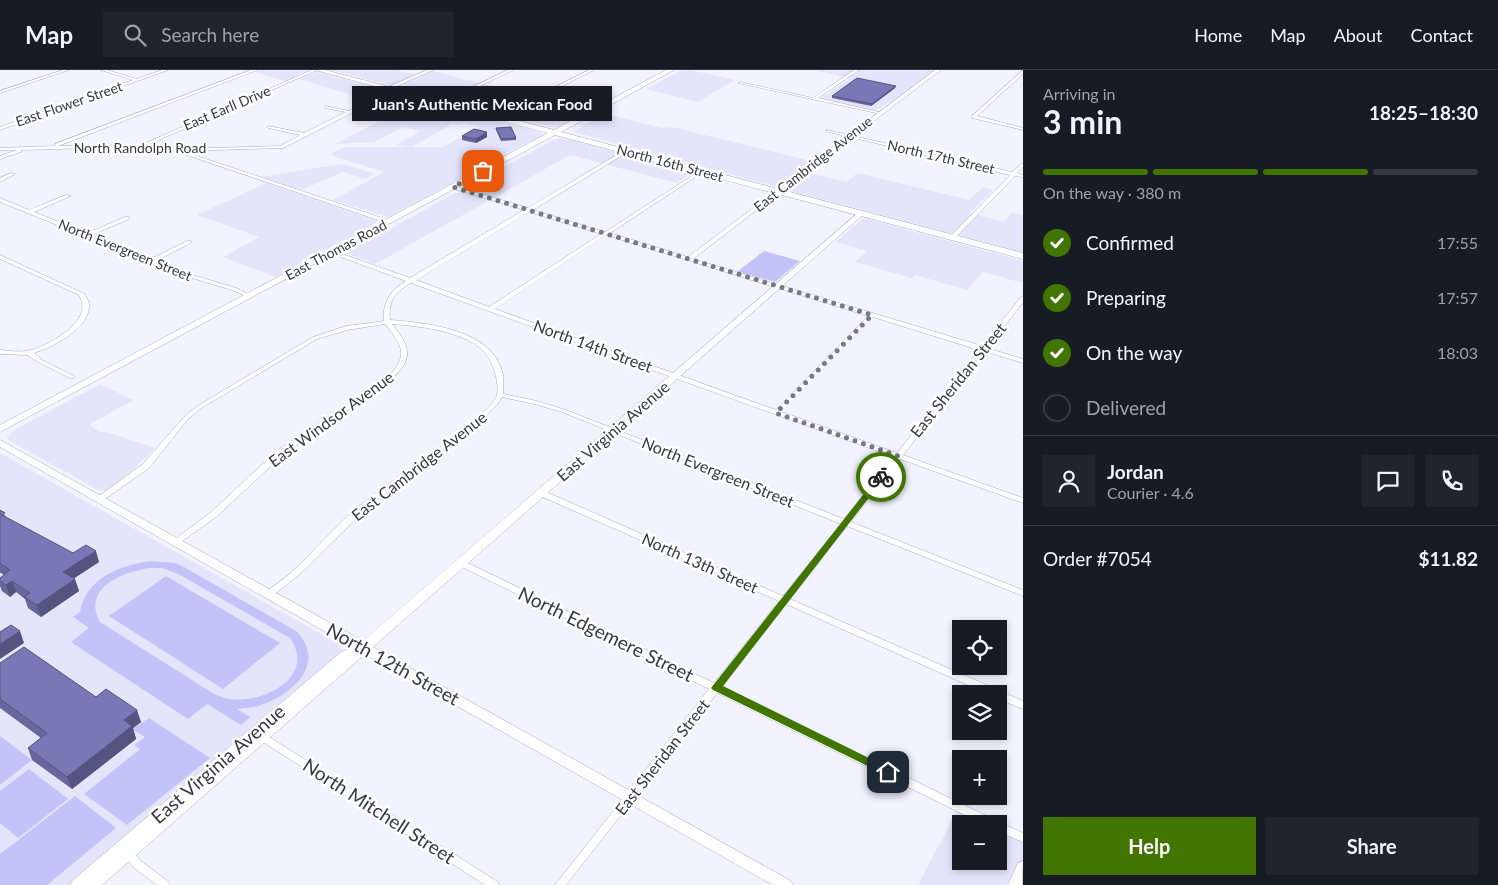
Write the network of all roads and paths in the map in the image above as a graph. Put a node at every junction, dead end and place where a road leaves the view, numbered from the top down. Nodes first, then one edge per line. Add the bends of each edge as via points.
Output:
1 (67, 70) edge
2 (102, 70) edge
3 (166, 70) edge
4 (255, 70) edge
5 (317, 70) edge
6 (431, 70) edge
7 (511, 70) edge
8 (592, 70) edge
9 (671, 70) edge
10 (845, 70) edge
11 (938, 70) edge
12 (856, 71) edge
13 (1023, 72) edge
14 (137, 80) junction
15 (740, 83) dead end
16 (390, 89) junction
17 (0, 92) edge
18 (814, 99) junction
19 (441, 103) junction
20 (327, 107) dead end
21 (350, 112) junction
22 (879, 113) junction
23 (497, 117) junction
24 (270, 127) dead end
25 (1023, 128) edge
26 (0, 129) edge
27 (829, 131) dead end
28 (556, 132) junction
29 (305, 135) junction
30 (850, 136) junction
31 (139, 147) junction
32 (26, 148) junction
33 (50, 148) junction
34 (0, 149) edge
35 (174, 150) junction
36 (627, 151) junction
37 (2, 157) edge
38 (1023, 164) edge
39 (700, 171) junction
40 (14, 174) dead end
41 (1013, 174) junction
42 (1023, 176) edge
43 (0, 180) edge
44 (453, 187) junction
45 (778, 191) junction
46 (68, 196) dead end
47 (0, 200) edge
48 (528, 211) junction
49 (29, 212) junction
50 (861, 213) junction
51 (127, 218) dead end
52 (389, 222) junction
53 (606, 234) junction
54 (87, 235) junction
55 (952, 238) junction
56 (190, 242) dead end
57 (332, 252) junction
58 (1023, 256) edge
59 (0, 257) edge
60 (688, 259) junction
61 (151, 260) junction
62 (410, 280) junction
63 (778, 286) junction
64 (250, 296) junction
65 (1023, 298) edge
66 (490, 309) junction
67 (872, 315) junction
68 (387, 322) junction
69 (983, 349) junction
70 (0, 352) edge
71 (29, 352) junction
72 (1023, 361) edge
73 (676, 376) junction
74 (72, 377) dead end
75 (500, 396) junction
76 (776, 413) junction
77 (0, 429) edge
78 (614, 430) junction
79 (0, 443) edge
80 (898, 456) junction
81 (541, 493) junction
82 (99, 499) junction
83 (1023, 502) edge
84 (846, 523) junction
85 (176, 542) junction
86 (461, 562) junction
87 (1023, 593) edge
88 (269, 594) junction
89 (784, 600) junction
90 (363, 647) junction
91 (978, 685) edge
92 (716, 688) junction
93 (1007, 698) edge
94 (1023, 705) edge
95 (263, 737) junction
96 (630, 797) junction
97 (975, 815) edge
98 (1007, 831) edge
99 (1023, 838) edge
100 (128, 854) junction
101 (1023, 867) edge
102 (77, 885) edge
103 (92, 885) edge
104 (165, 885) edge
105 (494, 885) edge
106 (560, 885) edge
107 (786, 885) edge
108 (1015, 885) edge

1 - 17 street
2 - 14 street
3 - 14 street, East Flower Street
4 - 33 street
5 - 16 main road, North 16th Street
5 - 31 street, East Earll Drive
6 - 16 street
7 - 19 street
8 - 23 street
9 - 28 main road, East Thomas Road
10 - 12 street
11 - 22 street, East Cambridge Avenue
12 - 18 street
13 - 25 street via 974,117
14 - 26 street, East Flower Street
15 - 18 street
16 - 19 main road, North 16th Street
16 - 21 street
18 - 22 street
19 - 23 main road, North 16th Street
20 - 21 street
21 - 29 street
22 - 30 street, East Cambridge Avenue
23 - 28 main road, North 16th Street
24 - 29 street
27 - 30 street, North 17th Street
28 - 36 main road, North 16th Street
28 - 44 main road, East Thomas Road
29 - 35 street, North Randolph Road via 281,147
30 - 41 street, North 17th Street
30 - 45 street, East Cambridge Avenue
31 - 33 street, North Randolph Road
31 - 35 street, North Randolph Road
32 - 33 street, North Randolph Road
32 - 34 street, North Randolph Road
32 - 37 street
34 - 37 street via 5,152
35 - 52 street
36 - 39 main road, North 16th Street
36 - 48 street
38 - 41 street
39 - 45 main road, North 16th Street
39 - 53 street
40 - 43 street
41 - 42 street, North 17th Street
41 - 55 street
44 - 48 street
44 - 52 main road, East Thomas Road
45 - 50 main road, North 16th Street
45 - 60 street, East Cambridge Avenue
46 - 49 street
47 - 49 street, North Evergreen Street
48 - 53 street
48 - 62 street
49 - 54 street, North Evergreen Street
50 - 55 main road, North 16th Street
50 - 63 street, East Virginia Avenue
51 - 54 street
52 - 57 main road, East Thomas Road
53 - 60 street
53 - 66 street
54 - 61 street, North Evergreen Street
55 - 58 main road, North 16th Street
56 - 61 street
57 - 62 street, North 14th Street
57 - 64 main road, East Thomas Road
59 - 71 street via 75,290 85,298 83,318 76,326 57,340
60 - 63 street
61 - 64 street, North Evergreen Street
62 - 66 street, North 14th Street
62 - 68 street via 392,294 385,310
63 - 67 street
63 - 73 street, East Virginia Avenue
64 - 77 main road, East Thomas Road
65 - 69 street, East Sheridan Street
66 - 73 street, North 14th Street
67 - 69 street
67 - 76 street
68 - 75 street via 444,329 480,344 500,369
68 - 82 street via 346,328 315,338 222,393 186,418 139,472
68 - 85 street, East Windsor Avenue via 404,345 405,355 400,369 282,451 213,515
69 - 72 street
69 - 80 street, East Sheridan Street
70 - 71 street
71 - 74 street
73 - 76 street, North 14th Street
73 - 78 street, East Virginia Avenue
75 - 78 street, North Evergreen Street via 549,406
75 - 88 street, East Cambridge Avenue via 477,422 366,504 297,572
76 - 80 street, North 14th Street
78 - 81 street, East Virginia Avenue
78 - 84 street, North Evergreen Street
79 - 82 street, North 12th Street
80 - 83 street, North 14th Street
80 - 84 street, East Sheridan Street
81 - 86 street, East Virginia Avenue
81 - 89 street, North 13th Street
82 - 85 street, North 12th Street
84 - 87 street, North Evergreen Street
84 - 89 street, East Sheridan Street
85 - 88 street, North 12th Street
86 - 90 street, East Virginia Avenue
86 - 92 street, North Edgemere Street
88 - 90 street, North 12th Street
89 - 91 street, North 13th Street
89 - 92 street, East Sheridan Street
90 - 95 street, East Virginia Avenue
90 - 96 street, North 12th Street
90 - 102 street, East Virginia Avenue via 345,655
92 - 96 street, East Sheridan Street
92 - 97 street, North Edgemere Street
93 - 94 street, North 13th Street
95 - 100 street, East Virginia Avenue
95 - 105 street, North Mitchell Street
96 - 106 street, East Sheridan Street
96 - 107 street, North 12th Street
98 - 99 street
100 - 103 street, East Virginia Avenue
100 - 104 street
101 - 108 street

